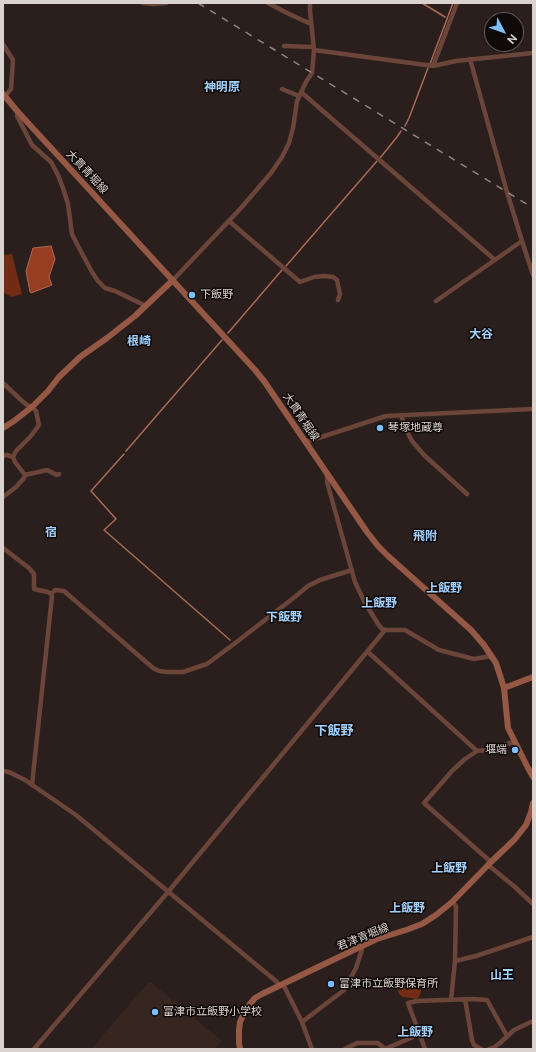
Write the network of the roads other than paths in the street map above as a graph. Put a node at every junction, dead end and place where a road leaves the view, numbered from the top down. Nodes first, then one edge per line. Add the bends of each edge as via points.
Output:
1 (143, 3) edge
2 (166, 3) edge
3 (268, 3) edge
4 (310, 3) edge
5 (457, 3) edge
6 (311, 24) junction
7 (3, 44) edge
8 (284, 46) dead end
9 (314, 48) junction
10 (533, 53) edge
11 (470, 59) junction
12 (433, 66) junction
13 (282, 89) dead end
14 (300, 94) junction
15 (4, 95) edge
16 (18, 112) junction
17 (229, 222) junction
18 (522, 241) junction
19 (495, 260) junction
20 (533, 275) edge
21 (173, 280) junction
22 (338, 300) dead end
23 (436, 301) dead end
24 (146, 306) junction
25 (3, 383) edge
26 (32, 407) junction
27 (533, 409) edge
28 (401, 416) junction
29 (3, 428) edge
30 (306, 442) junction
31 (3, 456) edge
32 (13, 457) junction
33 (25, 474) junction
34 (59, 474) dead end
35 (327, 474) junction
36 (467, 494) dead end
37 (3, 497) edge
38 (3, 548) edge
39 (352, 570) junction
40 (51, 594) junction
41 (385, 630) junction
42 (368, 652) junction
43 (491, 656) junction
44 (533, 677) edge
45 (504, 688) junction
46 (514, 742) junction
47 (477, 751) junction
48 (3, 771) edge
49 (533, 777) edge
50 (32, 785) junction
51 (533, 803) edge
52 (489, 863) junction
53 (168, 892) junction
54 (452, 902) junction
55 (533, 904) edge
56 (533, 937) edge
57 (362, 946) junction
58 (455, 960) junction
59 (281, 985) junction
60 (465, 999) junction
61 (451, 1000) junction
62 (533, 1021) edge
63 (302, 1022) junction
64 (420, 1034) junction
65 (507, 1036) junction
66 (34, 1049) edge
67 (240, 1049) edge
68 (312, 1049) edge
69 (345, 1049) edge
70 (425, 1049) edge
71 (480, 1049) edge
72 (489, 1049) edge

1 - 2 street
3 - 6 street
4 - 6 street
5 - 12 street
6 - 9 street
7 - 15 street via 13,60 11,89
8 - 9 street
9 - 12 street
9 - 14 street via 312,73
10 - 11 street
11 - 12 street
11 - 18 street
13 - 14 street
14 - 17 street via 289,143 282,157
14 - 19 street
15 - 16 main road, 大貫青堀線
16 - 21 main road, 大貫青堀線
16 - 24 street via 16,116 32,145 51,162 58,175 68,204 72,234 92,272 105,288
17 - 21 street
17 - 22 street via 300,282 314,277 333,277 340,294
18 - 19 street
18 - 20 street
19 - 23 street
21 - 24 main road
21 - 30 main road, 大貫青堀線 via 255,370
24 - 26 main road via 120,329 80,357
25 - 26 street
26 - 29 main road
26 - 32 street via 36,411 39,425
27 - 28 street
28 - 30 street via 386,416
28 - 36 street via 412,441
30 - 35 main road, 大貫青堀線
31 - 32 street
32 - 33 street via 14,462
33 - 34 street via 47,470
33 - 37 street via 16,487
35 - 39 street via 327,482
35 - 43 main road, 大貫青堀線 via 378,546 471,630
38 - 40 street via 34,574 34,589
39 - 40 street via 308,586 207,664 183,672 159,671 153,668 64,591 55,590
39 - 41 street via 359,592 378,624
40 - 50 street
41 - 42 street
41 - 43 street via 405,630 439,650 474,659
42 - 47 street
42 - 53 street
43 - 45 main road, 大貫青堀線
44 - 45 main road
45 - 46 main road, 大貫青堀線 via 507,724
46 - 47 street
46 - 49 main road, 大貫青堀線
47 - 52 street via 464,759 424,803
48 - 50 street
50 - 53 street via 76,815
51 - 52 main road, 君津青堀線 via 526,825
52 - 54 main road, 君津青堀線
52 - 55 street
53 - 59 street
53 - 66 street
54 - 57 main road, 君津青堀線 via 422,924
54 - 58 street via 456,906
56 - 58 street via 476,956
57 - 59 main road, 君津青堀線
57 - 63 street via 356,968 344,990
58 - 61 street
59 - 63 street
59 - 67 main road, 君津青堀線 via 256,998 242,1015 239,1030
60 - 61 street
60 - 65 street via 487,1000
60 - 71 street via 472,1040
61 - 64 street via 417,1000 408,1003
62 - 65 street
63 - 68 street
64 - 69 street via 385,1049 378,1043 357,1043
64 - 70 street
65 - 72 street

